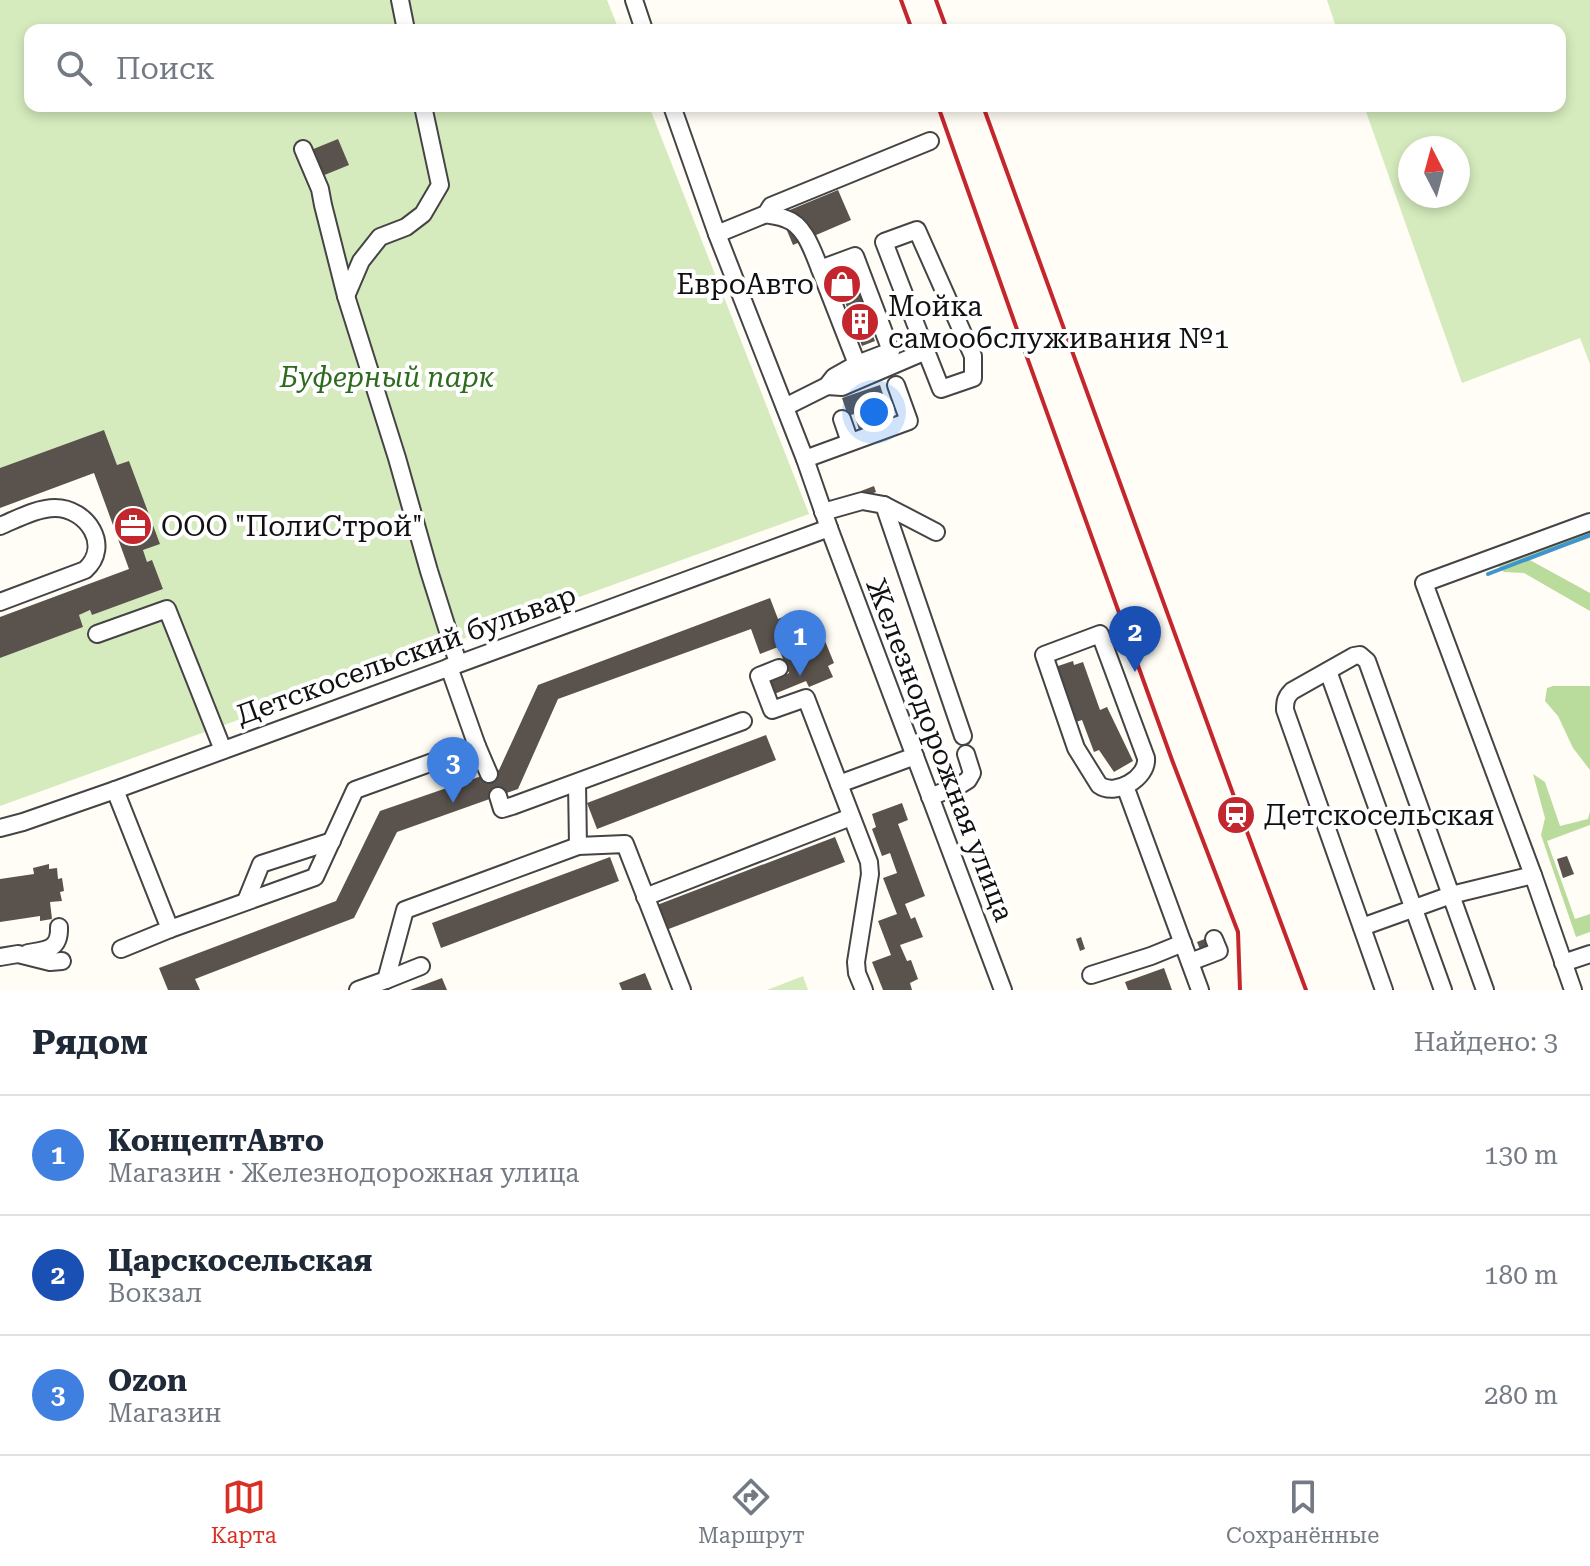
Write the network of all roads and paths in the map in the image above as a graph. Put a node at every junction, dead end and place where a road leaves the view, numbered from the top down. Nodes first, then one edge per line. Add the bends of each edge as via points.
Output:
1 (400, 0) edge
2 (634, 0) edge
3 (405, 24) edge
4 (642, 24) edge
5 (424, 112) edge
6 (674, 112) edge
7 (930, 141) dead end
8 (303, 149) dead end
9 (766, 214) junction
10 (717, 234) junction
11 (820, 269) junction
12 (346, 296) junction
13 (926, 351) junction
14 (857, 364) junction
15 (896, 385) dead end
16 (827, 386) junction
17 (785, 407) junction
18 (842, 419) dead end
19 (850, 442) junction
20 (805, 459) junction
21 (884, 505) junction
22 (826, 520) junction
23 (1590, 522) edge
24 (0, 526) edge
25 (936, 532) dead end
26 (0, 602) edge
27 (97, 634) dead end
28 (454, 665) junction
29 (779, 668) dead end
30 (1328, 671) junction
31 (743, 721) dead end
32 (963, 736) dead end
33 (477, 746) junction
34 (223, 750) junction
35 (966, 754) dead end
36 (915, 756) junction
37 (489, 774) dead end
38 (577, 783) junction
39 (839, 784) junction
40 (1125, 786) junction
41 (115, 790) junction
42 (498, 796) dead end
43 (930, 797) junction
44 (851, 817) junction
45 (0, 828) edge
46 (332, 841) junction
47 (578, 846) junction
48 (1533, 875) junction
49 (1451, 895) junction
50 (645, 897) junction
51 (246, 901) junction
52 (1414, 909) junction
53 (59, 927) dead end
54 (1362, 927) junction
55 (170, 929) junction
56 (1214, 939) dead end
57 (1183, 943) junction
58 (121, 949) dead end
59 (18, 954) junction
60 (1590, 954) edge
61 (0, 957) edge
62 (62, 961) dead end
63 (1190, 962) junction
64 (1563, 963) junction
65 (421, 966) dead end
66 (1091, 977) edge
67 (386, 980) junction
68 (358, 990) edge
69 (682, 990) edge
70 (864, 990) edge
71 (1003, 990) edge
72 (1200, 990) edge
73 (1384, 990) edge
74 (1443, 990) edge
75 (1485, 990) edge
76 (1573, 990) edge

1 - 3 street
2 - 4 street
5 - 12 street via 440,185 423,214 380,237 361,261
6 - 10 street, Железнодорожная улица
7 - 9 street via 771,206
8 - 12 street via 320,189
9 - 10 street
9 - 11 street via 787,219 806,235
10 - 17 street, Железнодорожная улица
11 - 14 street
11 - 14 street via 855,256 891,351
12 - 28 street
13 - 13 street via 884,242 917,230 973,356 973,378 941,389
13 - 16 street via 842,387
14 - 16 street
15 - 19 street via 909,421
16 - 17 street
17 - 20 street, Железнодорожная улица
18 - 19 street
19 - 20 street
20 - 22 street, Железнодорожная улица
21 - 22 street, Детскосельский бульвар via 862,501
21 - 25 street
21 - 32 street
22 - 28 street, Детскосельский бульвар
22 - 36 street, Железнодорожная улица
23 - 48 street via 1424,583
24 - 26 street via 58,508 89,523 97,544 85,570
27 - 34 street via 167,609
28 - 33 street
28 - 34 street, Детскосельский бульвар
29 - 39 street via 759,676 772,710 806,698
30 - 49 street via 1354,656 1367,661
30 - 52 street
30 - 54 street via 1292,691 1285,710
31 - 38 street
33 - 37 street
33 - 46 street via 355,790
34 - 41 street, Детскосельский бульвар
35 - 43 street via 972,773 968,780
36 - 39 street
36 - 43 street, Железнодорожная улица
38 - 42 street via 502,809
38 - 47 street
39 - 44 street
40 - 40 street via 1103,788 1076,748 1044,655 1100,634 1146,758 1142,774
40 - 57 street
41 - 45 street, Детскосельский бульвар
41 - 55 street
43 - 71 street, Железнодорожная улица
44 - 50 street
44 - 70 street via 870,874 856,962
46 - 51 street via 315,877
46 - 51 street via 261,864
47 - 50 street via 625,844
47 - 67 street via 405,910
48 - 49 street
48 - 64 street
49 - 52 street
49 - 75 street
50 - 69 street
51 - 55 street
52 - 54 street
52 - 74 street
53 - 59 street via 54,946
54 - 73 street
55 - 58 street
56 - 63 street via 1219,951
57 - 63 street
57 - 66 street
59 - 61 street
59 - 62 street
60 - 64 street
63 - 72 street
64 - 76 street
65 - 67 street
67 - 68 street

